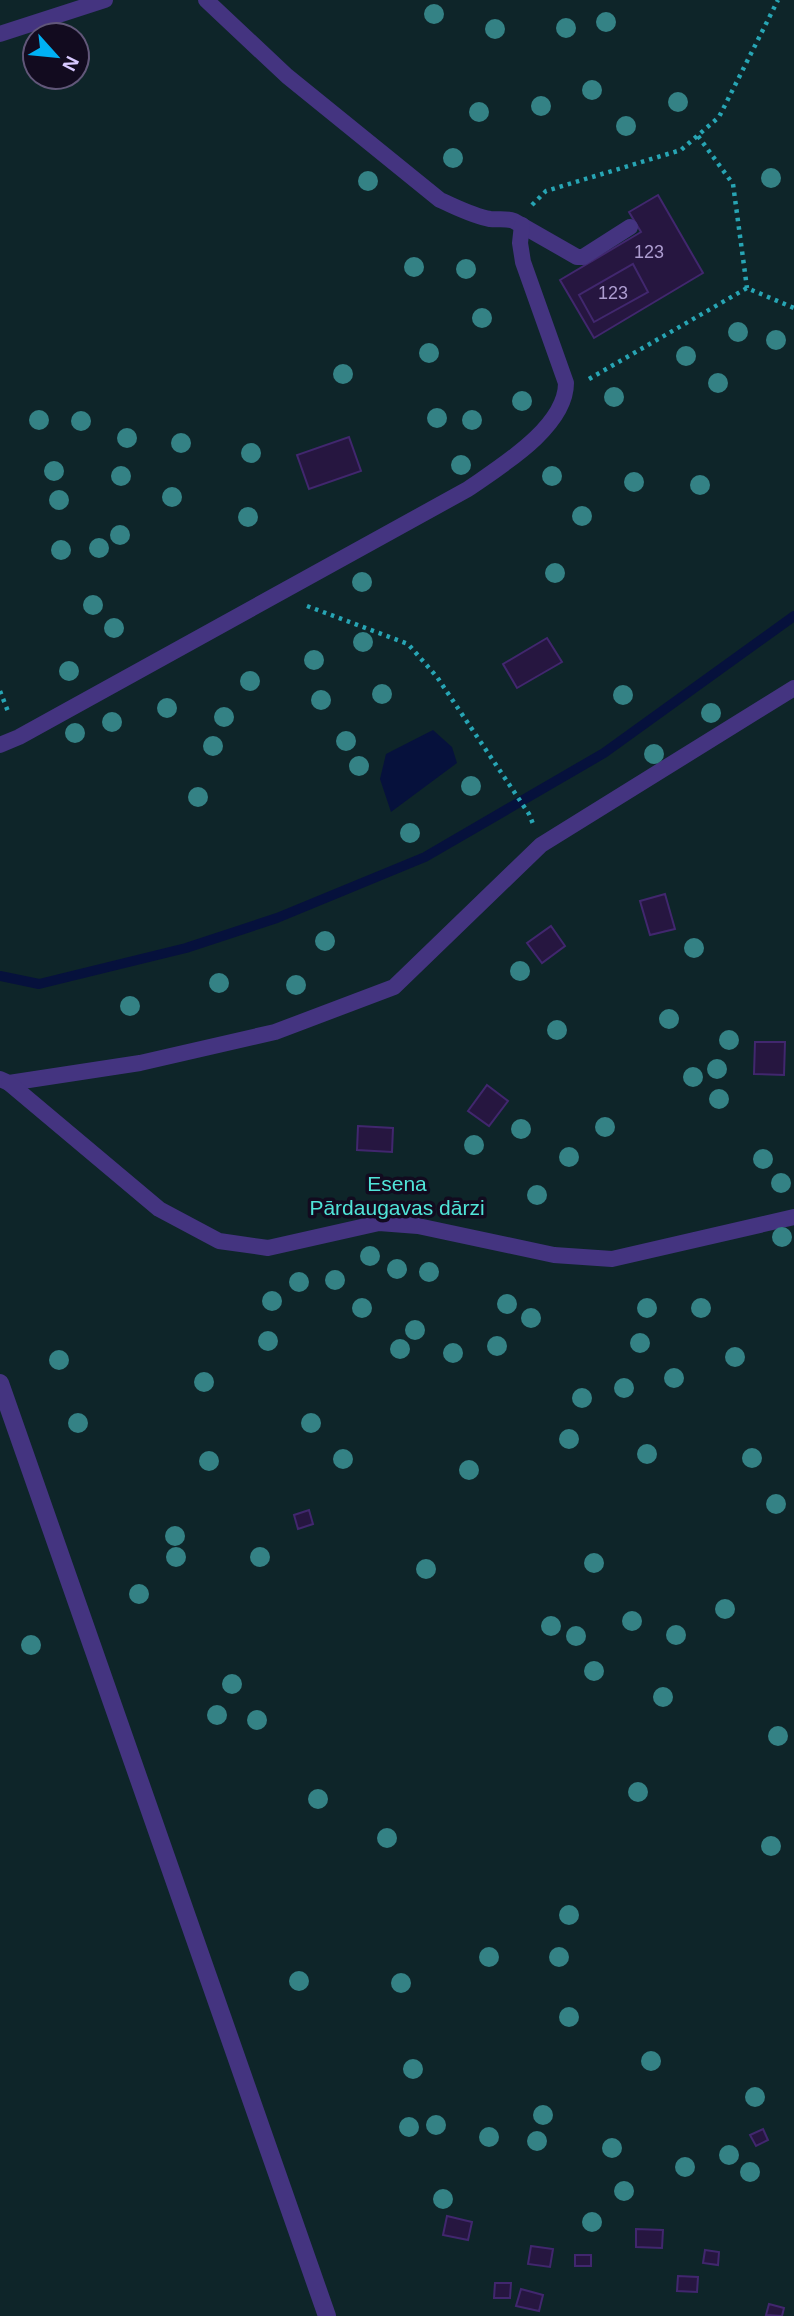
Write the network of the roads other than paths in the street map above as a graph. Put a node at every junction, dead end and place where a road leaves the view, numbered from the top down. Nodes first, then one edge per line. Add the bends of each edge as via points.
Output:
1 (104, 0) edge
2 (206, 0) edge
3 (0, 34) edge
4 (518, 223) junction
5 (630, 228) dead end
6 (794, 688) edge
7 (0, 745) edge
8 (4, 1081) edge
9 (794, 1217) edge
10 (0, 1383) edge
11 (327, 2316) edge

1 - 3 lane
2 - 4 lane via 306,92 440,200 492,219
4 - 5 lane via 577,257
4 - 7 lane via 523,262 566,383 564,401 529,445 468,489
6 - 8 lane via 541,845 394,987 275,1032 140,1063
8 - 9 lane via 159,1209 219,1241 268,1248 379,1223 418,1226 555,1255 612,1259
10 - 11 street

